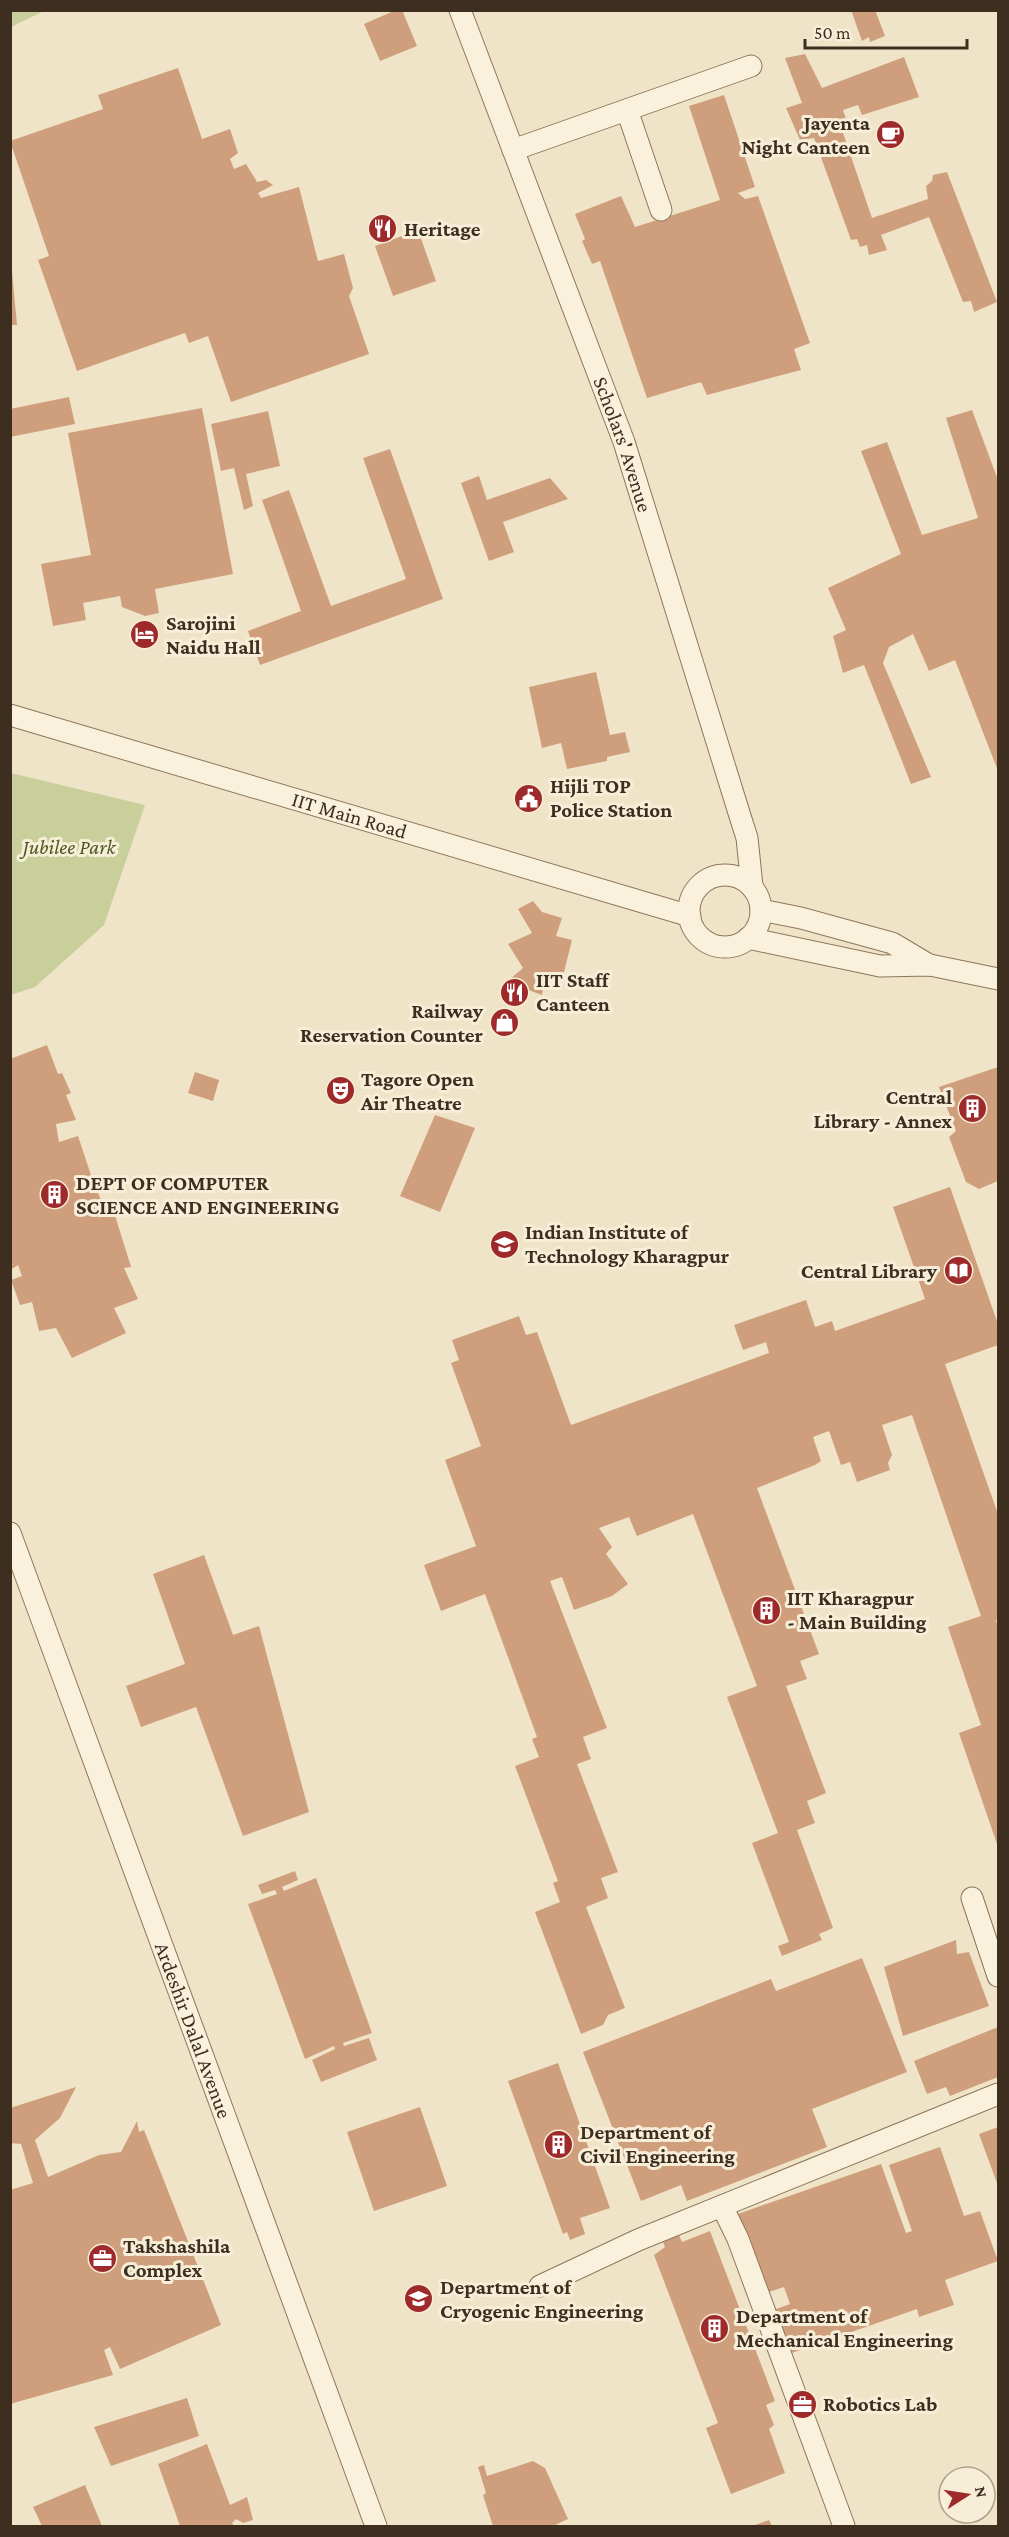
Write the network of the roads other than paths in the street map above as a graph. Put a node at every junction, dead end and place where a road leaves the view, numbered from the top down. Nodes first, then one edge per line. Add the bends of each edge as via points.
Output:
1 (460, 10) edge
2 (751, 66) dead end
3 (627, 111) junction
4 (513, 150) junction
5 (661, 210) dead end
6 (10, 715) edge
7 (752, 886) junction
8 (761, 910) junction
9 (690, 916) junction
10 (748, 938) junction
11 (930, 965) junction
12 (999, 979) edge
13 (10, 1533) edge
14 (972, 1898) dead end
15 (999, 1976) edge
16 (999, 2094) edge
17 (722, 2206) junction
18 (540, 2286) dead end
19 (376, 2526) edge
20 (844, 2526) edge

1 - 4 street, Scholars' Avenue
2 - 3 street
3 - 4 street
3 - 5 street
4 - 7 street, Scholars' Avenue via 624,442 747,838
6 - 9 street, IIT Main Road
7 - 8 street
7 - 9 street via 732,875 710,878 694,894
8 - 10 street via 760,921
8 - 11 street via 892,943
9 - 10 street via 693,927 709,942 730,946
10 - 11 street via 880,966
11 - 12 street
13 - 19 street, Ardeshir Dalal Avenue
14 - 15 street
16 - 17 street
17 - 18 street
17 - 20 street via 738,2239

